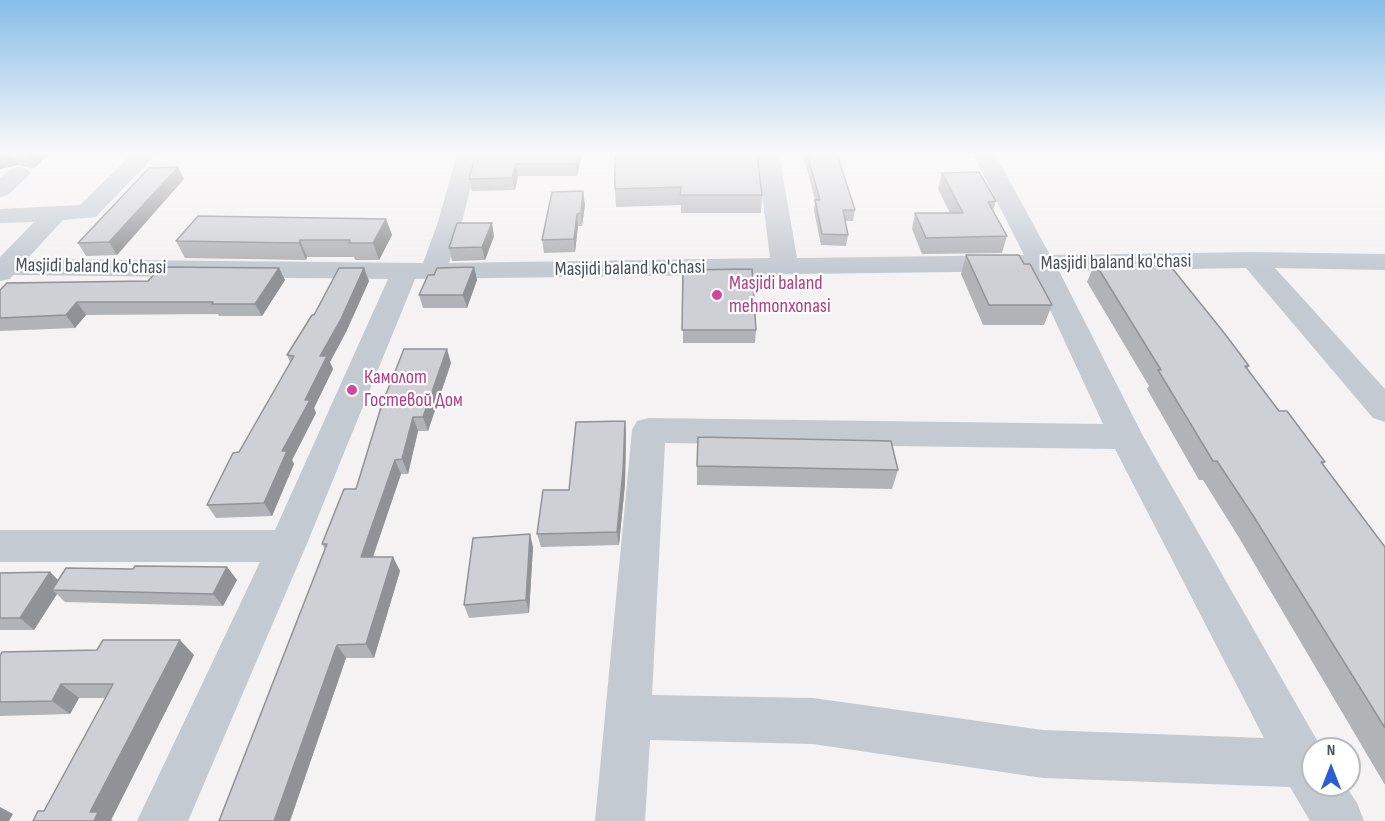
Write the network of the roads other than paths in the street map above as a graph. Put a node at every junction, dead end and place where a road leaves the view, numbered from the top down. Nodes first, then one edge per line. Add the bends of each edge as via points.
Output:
1 (107, 192) edge
2 (458, 192) edge
3 (774, 192) edge
4 (1004, 192) edge
5 (56, 213) junction
6 (0, 216) edge
7 (1253, 260) junction
8 (1385, 262) edge
9 (1042, 264) junction
10 (785, 267) junction
11 (3, 270) edge
12 (419, 271) junction
13 (1385, 410) edge
14 (1126, 437) junction
15 (0, 546) edge
16 (287, 546) junction
17 (628, 717) junction
18 (1301, 759) edge
19 (1301, 775) edge
20 (1324, 797) edge
21 (162, 821) edge
22 (620, 821) edge
23 (1339, 821) edge

1 - 5 street via 87,212
2 - 12 street via 450,222
3 - 10 street
4 - 9 street
5 - 6 street
5 - 11 street, Masjidi baland ko'chasi
7 - 8 street, Masjidi baland ko'chasi
7 - 9 street, Masjidi baland ko'chasi
7 - 13 street
9 - 10 street, Masjidi baland ko'chasi
9 - 14 street
10 - 12 street, Masjidi baland ko'chasi
11 - 12 street, Masjidi baland ko'chasi
12 - 16 street
14 - 17 street via 649,430
14 - 18 street
15 - 16 street
16 - 21 street
17 - 19 street via 813,722 1043,754
17 - 22 street
20 - 23 street

